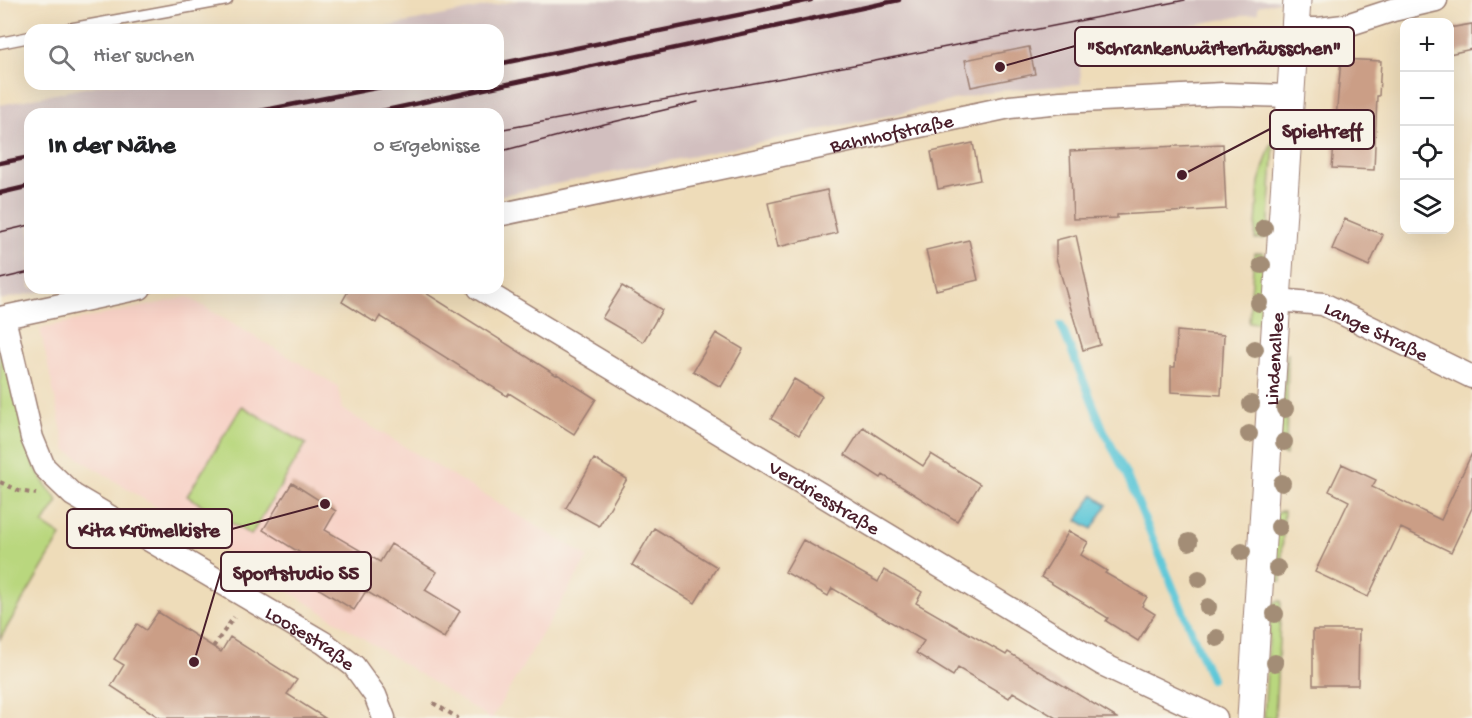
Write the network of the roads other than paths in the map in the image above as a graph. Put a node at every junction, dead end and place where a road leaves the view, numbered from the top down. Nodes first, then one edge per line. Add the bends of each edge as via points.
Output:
1 (227, 0) edge
2 (1298, 0) edge
3 (1436, 0) edge
4 (96, 24) edge
5 (1295, 28) junction
6 (24, 38) edge
7 (0, 43) edge
8 (1291, 96) junction
9 (504, 214) edge
10 (112, 294) edge
11 (489, 294) edge
12 (1277, 300) junction
13 (2, 318) edge
14 (1472, 377) edge
15 (384, 718) edge
16 (1216, 718) edge
17 (1251, 718) edge

1 - 4 lane
2 - 5 street, Lindenallee
3 - 5 street via 1344,26
5 - 8 street, Lindenallee
6 - 7 lane
8 - 9 street, Bahnhofstraße via 1223,94 1010,107
8 - 12 street, Lindenallee
10 - 13 street
11 - 16 street, Verdriesstraße via 1102,664
12 - 14 street, Lange Straße via 1323,304
12 - 17 street, Lindenallee
13 - 15 street, Loosestraße via 32,438 44,467 73,495 324,643 354,666 375,695

